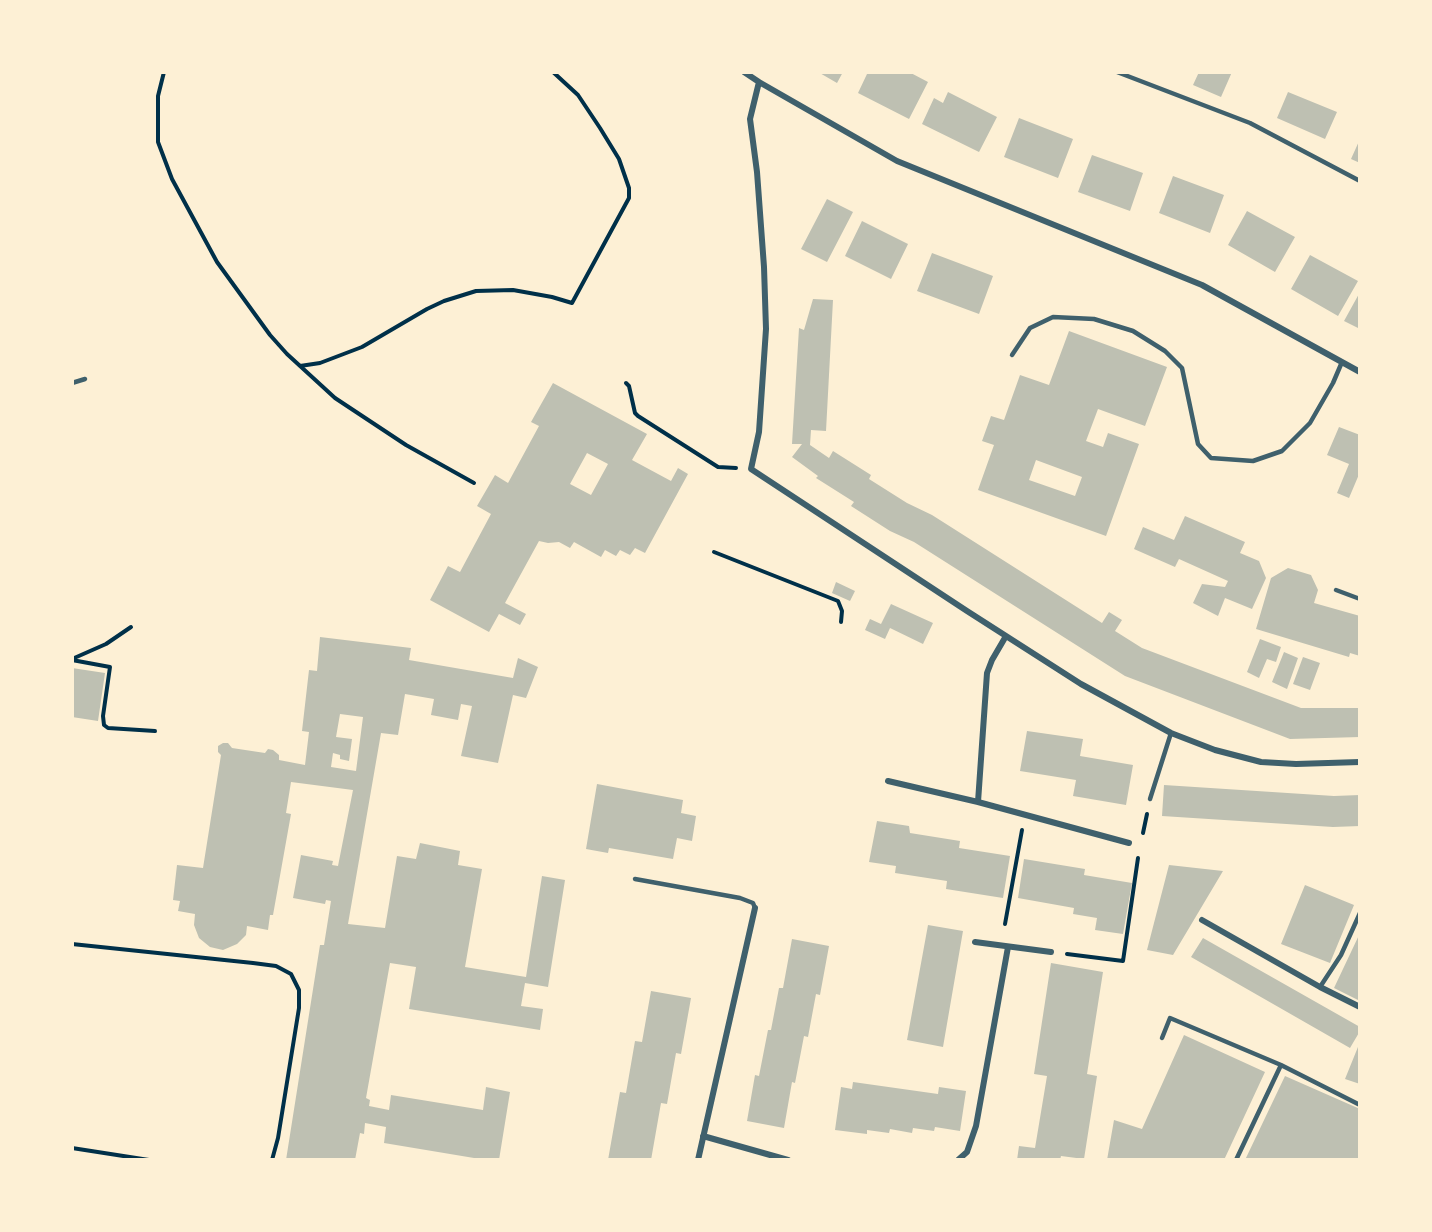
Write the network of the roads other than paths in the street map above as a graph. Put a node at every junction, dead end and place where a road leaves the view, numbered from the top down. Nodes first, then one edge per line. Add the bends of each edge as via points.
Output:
1 (744, 72) edge
2 (1117, 72) edge
3 (759, 82) junction
4 (1360, 181) edge
5 (1012, 355) dead end
6 (1342, 362) junction
7 (1360, 372) edge
8 (85, 379) dead end
9 (72, 383) edge
10 (1336, 590) dead end
11 (1360, 599) edge
12 (1006, 636) junction
13 (1171, 733) junction
14 (1360, 762) edge
15 (888, 780) dead end
16 (1150, 799) road end
17 (978, 802) junction
18 (1129, 843) dead end
19 (635, 879) dead end
20 (755, 909) joint
21 (1360, 914) edge
22 (1202, 920) dead end
23 (975, 942) dead end
24 (1008, 947) junction
25 (1051, 952) road end
26 (1320, 987) junction
27 (1360, 1007) edge
28 (1162, 1038) dead end
29 (1281, 1065) junction
30 (1360, 1105) edge
31 (703, 1136) junction
32 (698, 1160) edge
33 (788, 1160) edge
34 (958, 1160) edge
35 (1236, 1160) edge

1 - 3 street
2 - 4 lane via 1250,123
3 - 6 street via 897,161 1202,285
3 - 12 street via 750,119 758,172 766,329 759,432 751,469
5 - 6 lane via 1030,328 1053,317 1094,319 1132,331 1166,351 1182,368 1198,444 1211,458 1253,462 1282,452 1310,423
6 - 7 street
8 - 9 lane
10 - 11 lane
12 - 13 street via 1081,684
12 - 17 street via 987,673
13 - 14 street via 1261,762
13 - 16 lane
15 - 17 street
17 - 18 street
19 - 20 lane via 740,898 753,903
20 - 31 street
21 - 26 lane via 1341,955
22 - 26 street
23 - 24 street
24 - 25 street
24 - 34 street via 976,1126 968,1152
26 - 27 street
28 - 29 lane via 1170,1018
29 - 30 lane
29 - 35 lane
31 - 32 street
31 - 33 street

